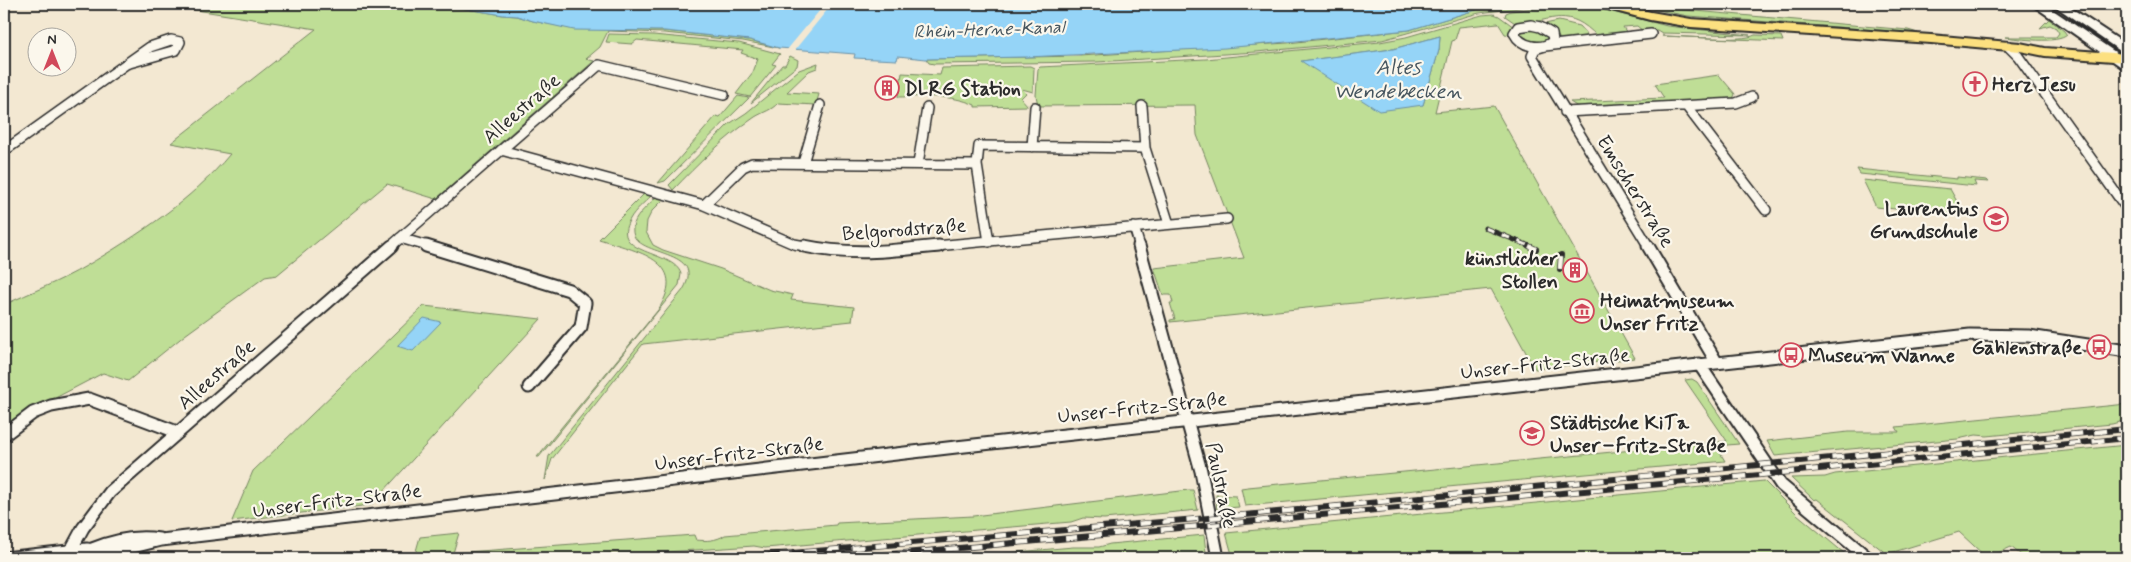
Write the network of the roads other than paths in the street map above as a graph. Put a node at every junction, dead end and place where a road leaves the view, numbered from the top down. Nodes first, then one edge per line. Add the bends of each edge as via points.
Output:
1 (1604, 4) edge
2 (2037, 4) edge
3 (2058, 4) edge
4 (1651, 34) dead end
5 (2014, 46) junction
6 (2100, 47) junction
7 (2124, 52) edge
8 (126, 64) junction
9 (2127, 65) edge
10 (724, 95) dead end
11 (1752, 97) dead end
12 (820, 106) dead end
13 (1142, 106) dead end
14 (1035, 107) dead end
15 (1687, 107) junction
16 (927, 108) dead end
17 (1565, 112) junction
18 (1032, 147) junction
19 (1146, 148) junction
20 (501, 150) junction
21 (4, 151) edge
22 (803, 164) junction
23 (918, 164) junction
24 (977, 165) junction
25 (704, 205) junction
26 (1766, 210) dead end
27 (2127, 210) edge
28 (1227, 219) dead end
29 (1169, 224) junction
30 (1134, 227) junction
31 (400, 238) junction
32 (988, 242) junction
33 (2127, 351) edge
34 (1717, 363) junction
35 (1699, 364) junction
36 (529, 387) dead end
37 (1188, 421) junction
38 (177, 432) junction
39 (4, 435) edge
40 (71, 550) junction
41 (4, 558) edge
42 (1218, 558) edge
43 (1868, 558) edge

1 - 5 main road via 1650,16 1706,24
2 - 6 main road
3 - 7 main road
4 - 17 street, Emscherstraße via 1536,49 1532,56
5 - 6 main road
5 - 7 main road via 2045,52
5 - 27 street
6 - 7 main road
7 - 9 main road
8 - 8 street via 158,43 180,42 170,53
8 - 21 street
10 - 20 street, Alleestraße via 599,65
11 - 15 street via 1736,103
12 - 22 street
13 - 19 street
14 - 18 street
15 - 17 street
15 - 26 street
16 - 23 street
17 - 34 street, Emscherstraße
18 - 19 street
18 - 24 street via 979,146
19 - 29 street
20 - 25 street, Belgorodstraße
20 - 31 street, Alleestraße
22 - 23 street
22 - 25 street via 747,165
23 - 24 street
24 - 32 street
25 - 32 street, Belgorodstraße via 787,241 828,251 866,254
28 - 29 street, Belgorodstraße
29 - 30 street, Belgorodstraße
30 - 32 street, Belgorodstraße
30 - 37 street
31 - 36 street via 569,290 586,303 582,327
31 - 38 street, Alleestraße
33 - 34 street, Unser-Fritz-Straße via 2025,335 1986,334
34 - 35 street, Unser-Fritz-Straße
35 - 37 street, Unser-Fritz-Straße
35 - 43 street via 1781,485
37 - 40 street, Unser-Fritz-Straße via 161,540 117,551
37 - 42 street, Paulstraße
38 - 39 street via 90,399 51,406 33,414
38 - 40 street, Alleestraße via 110,492
40 - 41 street, Unser-Fritz-Straße

